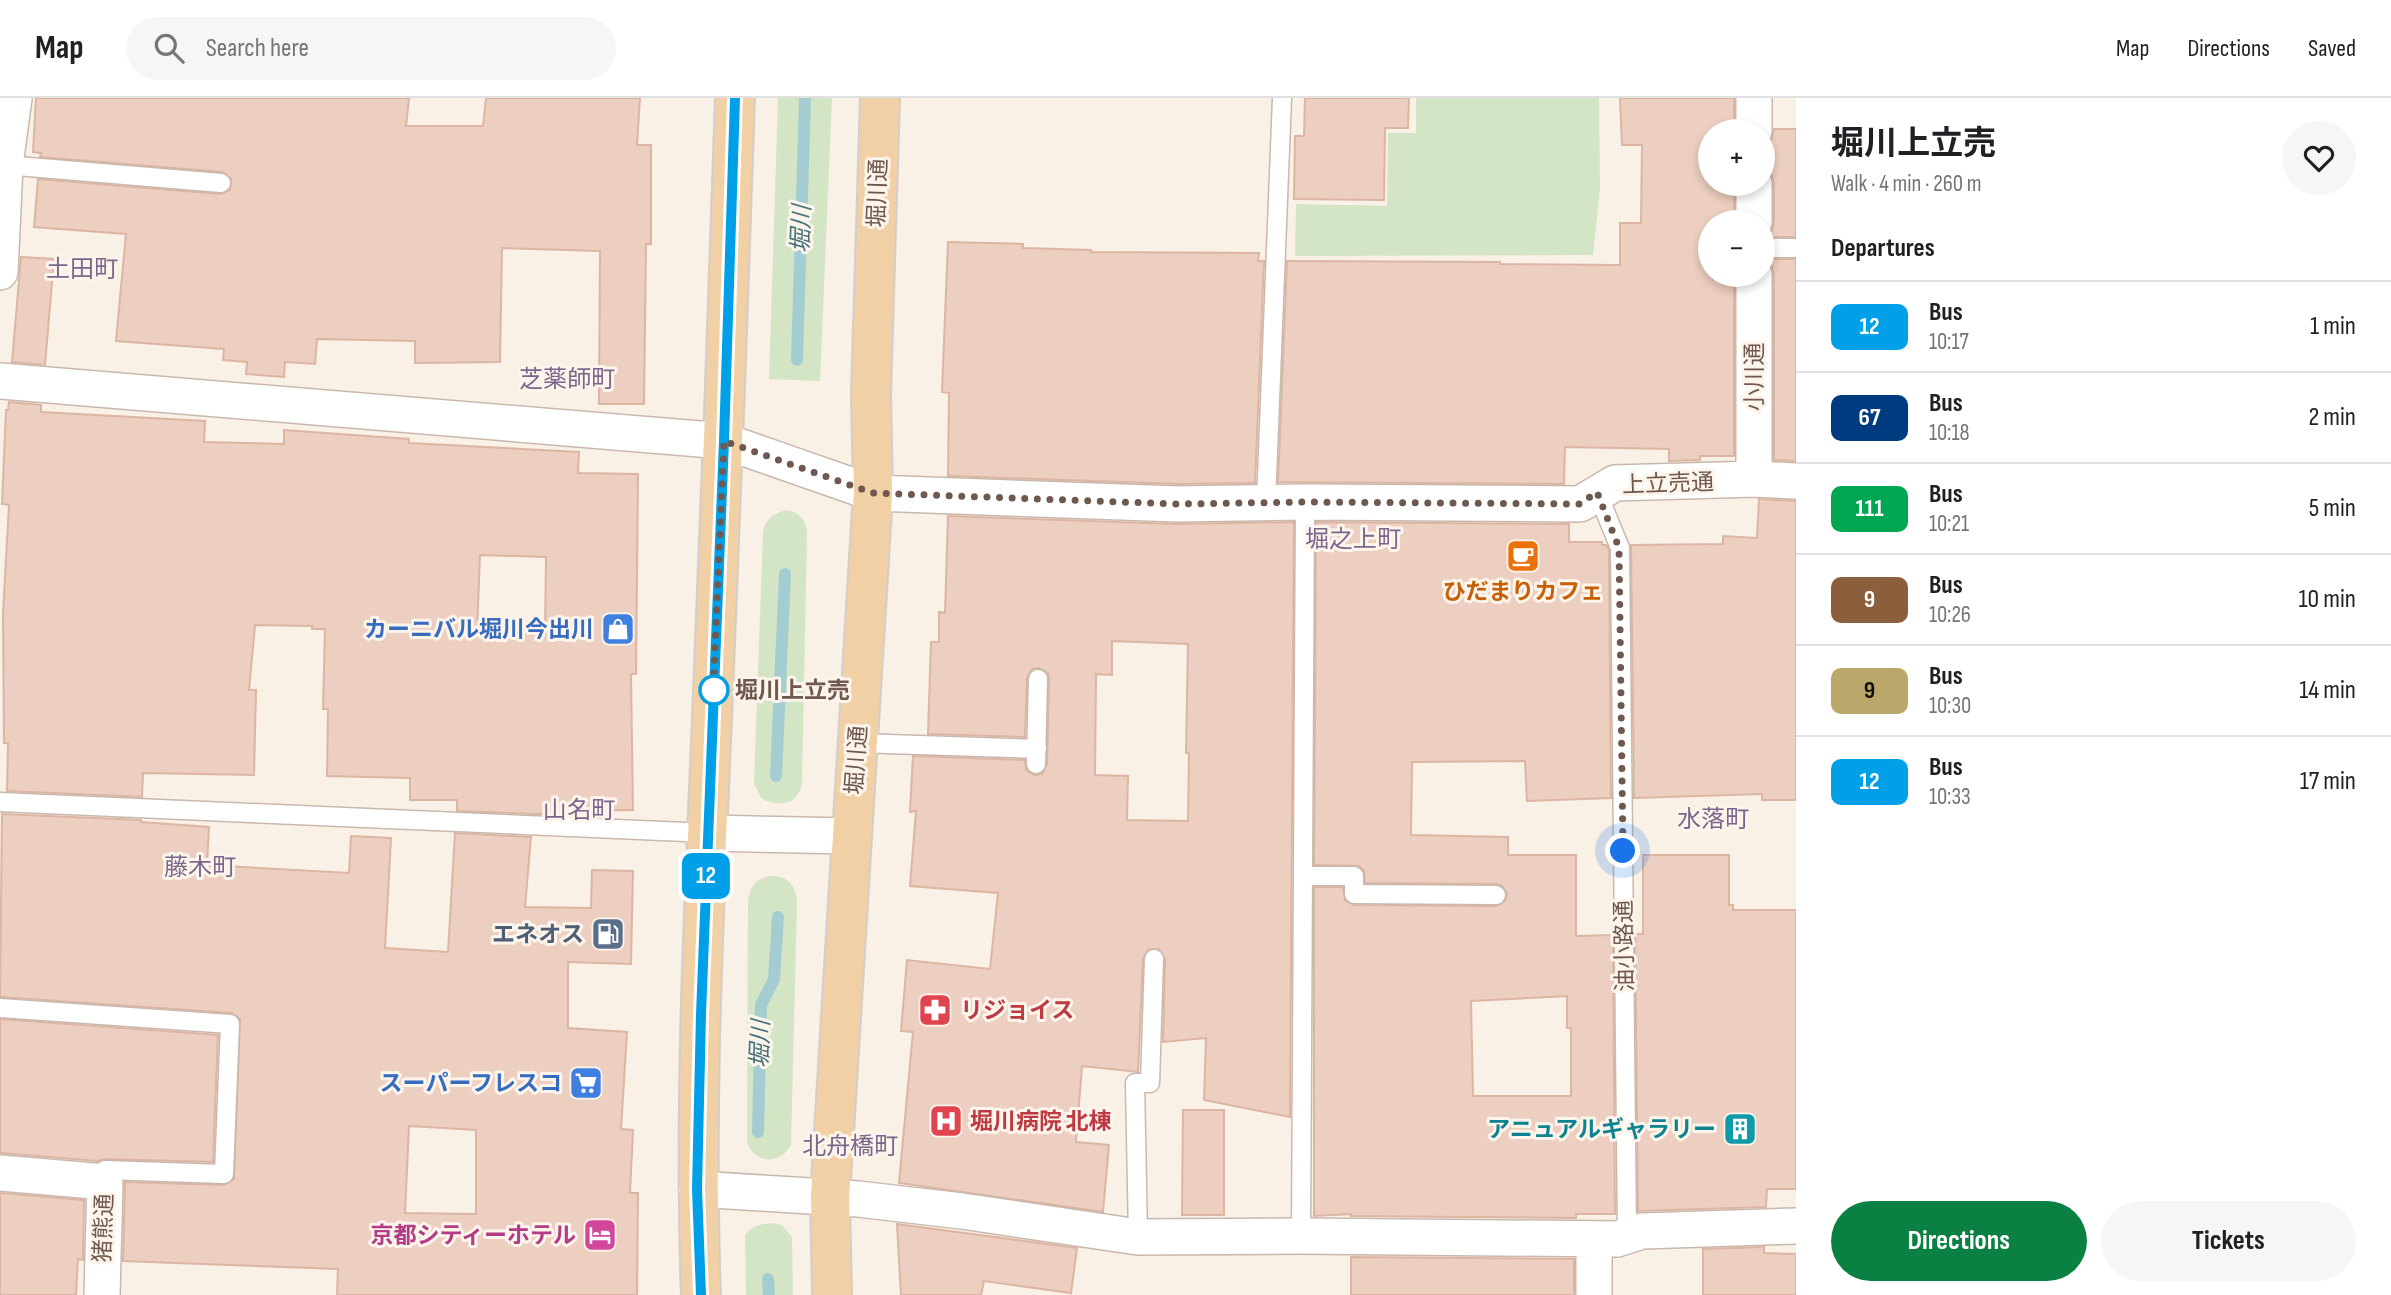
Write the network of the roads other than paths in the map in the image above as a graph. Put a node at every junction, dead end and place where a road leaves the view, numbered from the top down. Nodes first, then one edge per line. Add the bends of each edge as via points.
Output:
1 (14, 98) edge
2 (735, 98) edge
3 (880, 98) edge
4 (1282, 98) edge
5 (1754, 98) edge
6 (1754, 119) edge
7 (5, 165) junction
8 (221, 183) dead end
9 (1775, 248) edge
10 (1796, 248) edge
11 (0, 272) edge
12 (1754, 287) edge
13 (0, 381) edge
14 (724, 441) junction
15 (1754, 480) junction
16 (1796, 481) edge
17 (1597, 492) junction
18 (873, 493) junction
19 (1266, 502) junction
20 (1306, 502) junction
21 (1038, 679) dead end
22 (857, 743) junction
23 (0, 802) edge
24 (708, 833) junction
25 (851, 836) junction
26 (1303, 876) junction
27 (1496, 895) dead end
28 (1154, 959) dead end
29 (0, 1008) edge
30 (0, 1173) edge
31 (105, 1182) junction
32 (697, 1189) junction
33 (830, 1197) junction
34 (1796, 1226) edge
35 (1301, 1236) junction
36 (1139, 1237) junction
37 (1610, 1238) junction
38 (102, 1295) edge
39 (701, 1295) edge
40 (832, 1295) edge
41 (1594, 1295) edge

1 - 7 street
2 - 14 main road
3 - 18 main road, 堀川通 via 871,393
4 - 19 lane
5 - 6 street
7 - 8 lane
7 - 11 street
9 - 10 lane
12 - 15 street, 小川通
13 - 14 street, 上立売通
14 - 18 street, 上立売通
14 - 24 main road
15 - 16 street, 上立売通
15 - 17 street, 上立売通 via 1615,483
17 - 20 street, 上立売通 via 1580,504
17 - 37 lane, 油小路通 via 1619,548
18 - 19 street, 上立売通 via 1177,504
18 - 22 main road, 堀川通
19 - 20 street, 上立売通
20 - 26 lane
21 - 22 lane via 1036,757
22 - 25 main road, 堀川通
23 - 24 lane
24 - 25 street
24 - 32 main road
25 - 33 main road, 堀川通
26 - 27 lane via 1354,876 1354,894
26 - 35 lane
28 - 36 lane via 1150,1083 1135,1083
29 - 31 lane via 230,1024 224,1174 105,1170
30 - 31 street, 猪熊通
31 - 38 street, 猪熊通
32 - 33 street
32 - 39 main road
33 - 36 street
33 - 40 main road, 堀川通
34 - 37 street via 1642,1231
35 - 36 street
35 - 37 street
37 - 41 street, 油小路通

